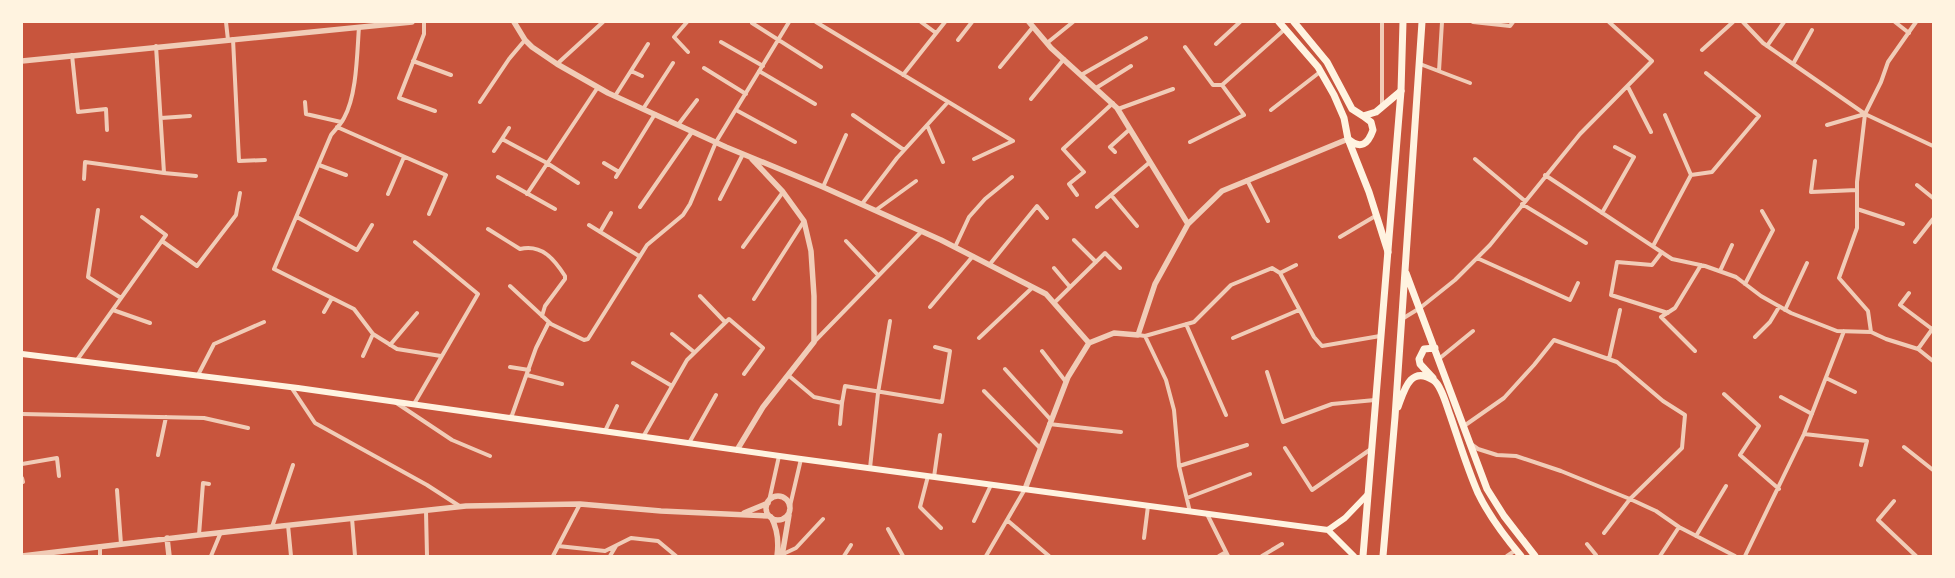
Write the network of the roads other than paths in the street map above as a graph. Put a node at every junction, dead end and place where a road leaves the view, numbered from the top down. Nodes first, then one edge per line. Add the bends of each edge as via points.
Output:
1 (226, 22) edge
2 (412, 22) edge
3 (424, 22) edge
4 (514, 22) edge
5 (603, 22) edge
6 (687, 22) edge
7 (789, 22) edge
8 (816, 22) edge
9 (921, 22) edge
10 (945, 22) edge
11 (972, 22) edge
12 (1029, 22) edge
13 (1073, 22) edge
14 (1240, 22) edge
15 (1279, 22) edge
16 (1294, 22) edge
17 (1382, 22) edge
18 (1403, 22) edge
19 (1422, 22) edge
20 (1442, 22) edge
21 (1473, 22) edge
22 (1512, 22) edge
23 (1609, 22) edge
24 (1733, 22) edge
25 (1743, 22) edge
26 (1784, 22) edge
27 (1895, 22) edge
28 (1916, 22) edge
29 (752, 23) edge
30 (359, 27) junction
31 (1033, 27) junction
32 (1285, 29) junction
33 (1812, 30) dead end
34 (936, 32) junction
35 (1908, 33) junction
36 (1146, 38) dead end
37 (230, 39) junction
38 (779, 39) junction
39 (525, 40) junction
40 (958, 40) dead end
41 (721, 42) dead end
42 (1047, 43) junction
43 (648, 44) dead end
44 (1216, 44) dead end
45 (156, 46) junction
46 (1767, 46) junction
47 (1185, 47) dead end
48 (1702, 50) dead end
49 (688, 52) dead end
50 (72, 55) junction
51 (1064, 59) junction
52 (22, 60) edge
53 (413, 61) junction
54 (673, 63) dead end
55 (557, 64) junction
56 (1420, 64) junction
57 (1793, 64) junction
58 (762, 66) junction
59 (1130, 66) dead end
60 (821, 67) dead end
61 (1000, 67) dead end
62 (704, 68) dead end
63 (631, 71) junction
64 (759, 71) junction
65 (1439, 71) junction
66 (1320, 72) junction
67 (1706, 73) dead end
68 (451, 75) dead end
69 (903, 75) junction
70 (1081, 75) junction
71 (642, 76) dead end
72 (1470, 82) dead end
73 (1222, 85) junction
74 (598, 87) junction
75 (1628, 87) junction
76 (1096, 88) junction
77 (1173, 89) dead end
78 (1400, 91) junction
79 (746, 94) junction
80 (615, 96) junction
81 (1031, 99) dead end
82 (696, 100) dead end
83 (305, 102) dead end
84 (480, 102) dead end
85 (948, 102) junction
86 (1113, 103) junction
87 (815, 104) dead end
88 (1382, 107) junction
89 (643, 109) junction
90 (1118, 109) junction
91 (736, 110) junction
92 (1271, 110) dead end
93 (435, 111) dead end
94 (655, 114) junction
95 (1865, 114) junction
96 (853, 115) dead end
97 (1665, 115) dead end
98 (190, 116) dead end
99 (1363, 116) junction
100 (161, 118) junction
101 (341, 122) junction
102 (678, 125) junction
103 (927, 125) junction
104 (1827, 125) dead end
105 (337, 127) junction
106 (509, 128) dead end
107 (1130, 129) junction
108 (107, 130) dead end
109 (692, 132) junction
110 (1650, 132) dead end
111 (846, 135) dead end
112 (502, 139) junction
113 (1348, 139) junction
114 (716, 142) junction
115 (795, 142) dead end
116 (1190, 142) dead end
117 (1933, 146) edge
118 (1615, 147) dead end
119 (904, 150) junction
120 (494, 151) dead end
121 (1115, 152) dead end
122 (743, 154) junction
123 (404, 156) junction
124 (750, 157) junction
125 (974, 159) dead end
126 (1475, 159) dead end
127 (265, 160) dead end
128 (1815, 161) dead end
129 (943, 162) dead end
130 (1150, 162) junction
131 (604, 163) dead end
132 (319, 164) junction
133 (547, 164) junction
134 (619, 172) junction
135 (164, 173) junction
136 (346, 175) dead end
137 (1545, 175) junction
138 (1691, 175) junction
139 (196, 176) dead end
140 (498, 177) dead end
141 (616, 177) dead end
142 (1012, 177) dead end
143 (84, 180) dead end
144 (1247, 180) junction
145 (916, 181) dead end
146 (578, 183) dead end
147 (1917, 185) dead end
148 (823, 187) junction
149 (1857, 190) junction
150 (783, 192) junction
151 (240, 193) dead end
152 (388, 194) dead end
153 (527, 194) junction
154 (1077, 195) dead end
155 (1111, 195) junction
156 (1933, 198) edge
157 (720, 199) dead end
158 (1524, 202) junction
159 (862, 204) junction
160 (640, 207) dead end
161 (1097, 207) dead end
162 (555, 209) dead end
163 (1857, 209) junction
164 (98, 210) dead end
165 (876, 210) junction
166 (1762, 211) dead end
167 (611, 213) dead end
168 (1602, 213) junction
169 (430, 214) dead end
170 (1377, 215) junction
171 (142, 217) dead end
172 (296, 217) junction
173 (1047, 218) dead end
174 (1933, 219) edge
175 (804, 221) junction
176 (1268, 221) dead end
177 (1188, 224) junction
178 (1904, 224) dead end
179 (372, 225) dead end
180 (589, 225) dead end
181 (1137, 226) dead end
182 (488, 229) dead end
183 (922, 231) junction
184 (600, 232) junction
185 (1340, 237) dead end
186 (1074, 240) dead end
187 (162, 241) junction
188 (846, 241) dead end
189 (415, 242) dead end
190 (1915, 242) dead end
191 (1586, 243) dead end
192 (1732, 245) dead end
193 (1653, 246) junction
194 (743, 247) dead end
195 (955, 247) junction
196 (1388, 252) junction
197 (1662, 252) junction
198 (640, 256) junction
199 (973, 256) junction
200 (1477, 258) junction
201 (1096, 262) junction
202 (1807, 263) dead end
203 (990, 264) junction
204 (1296, 265) dead end
205 (1701, 265) junction
206 (1054, 268) dead end
207 (1120, 268) dead end
208 (1406, 271) junction
209 (1720, 271) junction
210 (1280, 273) junction
211 (878, 275) junction
212 (1578, 283) dead end
213 (1745, 284) junction
214 (510, 286) dead end
215 (1033, 287) junction
216 (1070, 287) junction
217 (1909, 293) dead end
218 (700, 296) dead end
219 (122, 298) junction
220 (332, 298) junction
221 (754, 299) dead end
222 (1054, 303) junction
223 (930, 307) dead end
224 (1779, 307) junction
225 (1420, 308) junction
226 (113, 310) junction
227 (1299, 310) junction
228 (1620, 310) dead end
229 (1785, 310) junction
230 (324, 312) dead end
231 (417, 312) dead end
232 (1668, 313) junction
233 (542, 316) junction
234 (1402, 319) junction
235 (890, 321) dead end
236 (264, 322) dead end
237 (549, 322) junction
238 (725, 322) junction
239 (150, 324) dead end
240 (1186, 324) junction
241 (1932, 328) edge
242 (1473, 331) dead end
243 (1844, 331) junction
244 (1871, 332) junction
245 (373, 334) junction
246 (672, 334) dead end
247 (1138, 336) junction
248 (1145, 336) junction
249 (1380, 336) junction
250 (1755, 336) dead end
251 (979, 338) dead end
252 (1233, 338) dead end
253 (814, 342) junction
254 (1089, 343) junction
255 (390, 345) junction
256 (935, 347) dead end
257 (1435, 348) junction
258 (1918, 349) junction
259 (1042, 351) dead end
260 (1695, 351) dead end
261 (694, 352) junction
262 (22, 354) edge
263 (363, 356) dead end
264 (441, 356) junction
265 (1440, 358) junction
266 (1609, 359) junction
267 (77, 360) junction
268 (1933, 361) edge
269 (633, 362) dead end
270 (510, 367) dead end
271 (1005, 369) dead end
272 (529, 370) junction
273 (1266, 372) dead end
274 (744, 374) dead end
275 (198, 375) junction
276 (527, 375) junction
277 (788, 375) junction
278 (1826, 378) junction
279 (1435, 380) junction
280 (1066, 382) junction
281 (562, 384) dead end
282 (672, 386) junction
283 (291, 387) junction
284 (984, 391) dead end
285 (1855, 392) dead end
286 (878, 393) junction
287 (1724, 394) dead end
288 (716, 395) dead end
289 (1781, 397) dead end
290 (1375, 400) junction
291 (393, 401) junction
292 (842, 403) junction
293 (414, 404) junction
294 (617, 406) dead end
295 (22, 414) edge
296 (1226, 414) dead end
297 (1812, 414) junction
298 (166, 417) junction
299 (1395, 417) junction
300 (511, 418) junction
301 (1050, 422) junction
302 (840, 424) dead end
303 (1464, 426) junction
304 (248, 428) dead end
305 (605, 431) junction
306 (1121, 432) dead end
307 (1804, 434) junction
308 (940, 435) dead end
309 (643, 437) junction
310 (689, 443) junction
311 (1469, 443) junction
312 (1247, 445) dead end
313 (1904, 447) dead end
314 (1040, 448) junction
315 (1285, 448) dead end
316 (1371, 449) junction
317 (737, 450) junction
318 (158, 455) dead end
319 (490, 456) dead end
320 (779, 456) junction
321 (801, 459) junction
322 (22, 464) edge
323 (293, 465) dead end
324 (1862, 465) dead end
325 (1179, 466) junction
326 (870, 468) junction
327 (1933, 470) edge
328 (1250, 474) dead end
329 (59, 476) dead end
330 (931, 477) junction
331 (209, 484) dead end
332 (991, 485) junction
333 (1726, 486) dead end
334 (1024, 489) junction
335 (1779, 489) junction
336 (117, 490) dead end
337 (1368, 494) junction
338 (1187, 498) junction
339 (1630, 499) junction
340 (1894, 501) dead end
341 (769, 502) junction
342 (580, 504) junction
343 (790, 506) junction
344 (1148, 506) junction
345 (461, 507) junction
346 (426, 510) junction
347 (790, 512) junction
348 (1190, 512) junction
349 (742, 514) junction
350 (1207, 514) junction
351 (770, 517) junction
352 (352, 518) junction
353 (823, 519) dead end
354 (1007, 520) junction
355 (974, 521) dead end
356 (288, 525) junction
357 (272, 527) junction
358 (1679, 527) junction
359 (941, 528) dead end
360 (888, 529) dead end
361 (1328, 530) junction
362 (221, 532) junction
363 (1604, 533) dead end
364 (198, 534) junction
365 (1696, 536) junction
366 (167, 538) junction
367 (1144, 538) dead end
368 (121, 544) junction
369 (1282, 544) dead end
370 (1587, 544) dead end
371 (851, 545) dead end
372 (100, 546) junction
373 (558, 546) junction
374 (617, 546) junction
375 (1516, 550) junction
376 (1227, 554) edge
377 (22, 556) edge
378 (100, 556) edge
379 (169, 556) edge
380 (211, 556) edge
381 (291, 556) edge
382 (355, 556) edge
383 (427, 556) edge
384 (553, 556) edge
385 (610, 556) edge
386 (676, 556) edge
387 (780, 556) edge
388 (844, 556) edge
389 (903, 556) edge
390 (986, 556) edge
391 (1049, 556) edge
392 (1219, 556) edge
393 (1262, 556) edge
394 (1354, 556) edge
395 (1364, 556) edge
396 (1383, 556) edge
397 (1507, 556) edge
398 (1522, 556) edge
399 (1535, 556) edge
400 (1595, 556) edge
401 (1660, 556) edge
402 (1735, 556) edge
403 (1745, 556) edge
404 (1916, 556) edge

1 - 37 street
2 - 30 street
3 - 53 street via 424,34
4 - 39 street
5 - 55 street
6 - 49 street via 674,37
7 - 38 street
8 - 69 street
9 - 34 street
10 - 34 street
11 - 40 street
12 - 31 street
13 - 42 street
14 - 44 street
15 - 32 main road
16 - 99 main road via 1327,62 1352,110
17 - 88 street
18 - 78 main road
19 - 56 main road
20 - 65 street
21 - 22 street via 1510,26
23 - 75 street via 1652,61
24 - 48 street
25 - 46 street
26 - 46 street
27 - 35 street
28 - 35 street
29 - 38 street
30 - 37 street
30 - 101 street via 352,89
31 - 42 street
31 - 61 street
32 - 66 main road
32 - 73 street
33 - 57 street
34 - 69 street
35 - 95 street via 1888,62
36 - 70 street
37 - 45 street
37 - 127 street via 239,161
38 - 58 street
38 - 60 street
39 - 55 street
39 - 84 street
41 - 58 street
42 - 51 street
43 - 63 street
45 - 50 street
45 - 100 street
46 - 57 street
47 - 73 street via 1212,85
50 - 52 street
50 - 108 street via 78,112 106,109
51 - 70 street
51 - 81 street
53 - 68 street
53 - 93 street via 399,98
54 - 89 street
55 - 74 street
56 - 65 street
56 - 208 main road
57 - 95 street
58 - 64 street
59 - 76 street
62 - 79 street
63 - 71 street
63 - 80 street
64 - 79 street
64 - 87 street
65 - 72 street
66 - 92 street
66 - 113 main road via 1344,118
67 - 138 street via 1759,116 1712,172
69 - 85 street
70 - 76 street
73 - 116 street via 1244,115
74 - 80 street
74 - 133 street
75 - 110 street
75 - 137 street via 1580,134
76 - 86 street
77 - 90 street
78 - 88 main road
78 - 196 main road
79 - 91 street
80 - 89 street
82 - 102 street
83 - 101 street via 306,114
85 - 103 street
85 - 125 street via 1013,141
86 - 90 street
86 - 154 street via 1063,149 1084,172 1069,184
88 - 99 main road
89 - 94 street
90 - 107 street
91 - 114 street
91 - 115 street
94 - 102 street
94 - 134 street
95 - 104 street
95 - 117 street
95 - 149 street
96 - 119 street
97 - 138 street
98 - 100 street
99 - 113 main road via 1371,122 1374,130 1369,140 1362,145 1355,145
100 - 135 street
101 - 105 street
102 - 109 street
103 - 119 street
103 - 129 street
105 - 123 street
105 - 132 street
106 - 112 street
107 - 121 street via 1110,147
107 - 130 street
109 - 114 street
109 - 160 street
111 - 148 street
112 - 120 street
112 - 133 street
113 - 144 street
113 - 170 main road
114 - 122 street
114 - 198 street via 683,215 648,245
118 - 168 street via 1634,157
119 - 159 street
122 - 124 street
122 - 157 street
123 - 152 street
123 - 169 street via 446,175
124 - 148 street
124 - 150 street
126 - 158 street
128 - 149 street via 1811,192
130 - 155 street
130 - 177 street
131 - 134 street
132 - 136 street
132 - 172 street
133 - 146 street
133 - 153 street
134 - 141 street
135 - 139 street
135 - 143 street via 85,162
137 - 158 street
137 - 168 street
138 - 193 street
140 - 153 street
142 - 195 street via 985,199 969,217
144 - 176 street
144 - 177 street via 1222,191
145 - 165 street
147 - 156 street
148 - 159 street
149 - 163 street
150 - 175 street
150 - 194 street
151 - 187 street via 236,215 197,266
153 - 162 street
155 - 161 street
155 - 181 street
158 - 191 street
158 - 200 street
159 - 165 street
163 - 178 street
163 - 244 street via 1857,228 1839,278 1868,311
164 - 219 street via 88,277
165 - 183 street
166 - 213 street via 1773,230
167 - 184 street
168 - 193 street
170 - 185 street
170 - 196 main road
171 - 187 street via 166,235
172 - 179 street via 357,250
172 - 220 street via 274,269
173 - 203 street via 1037,206
174 - 190 street
175 - 221 street
175 - 253 street via 811,251
177 - 247 street via 1155,284
180 - 184 street
182 - 233 street via 520,249 530,247 543,251 565,276 545,306
183 - 195 street
183 - 211 street
184 - 198 street
186 - 201 street
187 - 219 street
188 - 211 street
189 - 264 street via 478,294
192 - 209 street
193 - 197 street
195 - 199 street
196 - 249 main road
197 - 205 street via 1672,259
197 - 232 street via 1652,265 1617,262 1611,295
198 - 237 street via 588,339 584,340
199 - 203 street
199 - 223 street
200 - 212 street via 1570,300
200 - 225 street via 1455,280
201 - 207 street via 1105,253
201 - 216 street
202 - 229 street
203 - 215 street
204 - 210 street
205 - 209 street
205 - 232 street via 1675,308
206 - 216 street
208 - 225 main road
208 - 234 main road
209 - 213 street via 1736,277
210 - 227 street
210 - 240 street via 1272,268 1231,284 1194,322
211 - 253 street
213 - 224 street
214 - 233 street
215 - 222 street via 1046,294
215 - 251 street
216 - 222 street
217 - 241 street via 1900,305
218 - 238 street
219 - 226 street
220 - 230 street
220 - 245 street via 354,309
222 - 254 street
224 - 229 street
224 - 250 street via 1770,322
225 - 234 street
225 - 257 main road
226 - 239 street
226 - 267 street
227 - 249 street via 1322,346
227 - 252 street
228 - 266 street
229 - 243 street via 1837,331
231 - 255 street
232 - 260 street via 1661,317
233 - 237 street
234 - 299 main road
235 - 286 street
236 - 275 street via 214,344
237 - 272 street
238 - 261 street
238 - 274 street via 729,318 763,348
240 - 248 street
240 - 296 street
241 - 258 street
242 - 265 street
243 - 244 street
243 - 278 street
244 - 258 street
245 - 255 street
245 - 263 street
246 - 261 street
247 - 248 street
247 - 254 street via 1114,333
248 - 325 street via 1166,380 1174,410
249 - 290 main road
253 - 277 street
254 - 280 street
255 - 264 street via 397,350
256 - 286 street via 950,351 942,402
257 - 265 main road
257 - 279 main road via 1424,349 1418,359
258 - 268 street
259 - 280 street
261 - 282 street
262 - 267 main road
264 - 293 street
265 - 303 main road
266 - 303 street via 1554,340 1504,398
266 - 339 street via 1617,362 1685,415 1682,448
267 - 275 main road
269 - 282 street
270 - 272 street
271 - 301 street
272 - 276 street
273 - 290 street via 1283,422 1332,404
275 - 283 main road
276 - 281 street
276 - 300 street
277 - 292 street via 814,397
277 - 317 street
278 - 285 street
278 - 297 street
279 - 299 main road via 1424,376 1414,377 1407,383
279 - 375 main road via 1445,400 1478,493 1500,530
280 - 301 street
282 - 309 street
283 - 291 main road
283 - 345 street via 315,423 427,485
284 - 314 street
286 - 292 street via 845,386
286 - 326 street
287 - 335 street via 1759,426 1740,455
288 - 310 street
289 - 297 street
290 - 316 main road
291 - 293 main road
291 - 319 street via 452,440
292 - 302 street
293 - 300 main road
294 - 305 street
295 - 298 street
297 - 307 street
298 - 304 street via 204,418
298 - 318 street
299 - 396 main road
300 - 305 main road
301 - 306 street
301 - 314 street
303 - 311 main road
305 - 309 main road
307 - 324 street via 1867,441
307 - 335 street
308 - 330 street
309 - 310 main road
310 - 317 main road
311 - 339 street via 1497,455 1516,456 1561,471
311 - 399 main road via 1487,489
312 - 325 street
313 - 327 street
314 - 334 street
315 - 316 street via 1312,490
316 - 337 main road
317 - 320 main road
320 - 321 main road
320 - 341 street
321 - 326 main road
321 - 343 street
322 - 329 street via 57,458
323 - 357 street
325 - 338 street
326 - 330 main road
328 - 338 street
330 - 332 main road
330 - 359 street via 920,507
331 - 364 street via 202,483
332 - 334 main road
332 - 355 street
333 - 365 street
334 - 344 main road
334 - 354 street
335 - 403 street
336 - 368 street
337 - 361 main road via 1345,518
337 - 395 main road
338 - 348 street
339 - 358 street via 1656,511
339 - 363 street
340 - 404 street via 1878,520
341 - 343 street via 776,497 783,498
341 - 349 street
341 - 351 street via 767,509
342 - 345 street
342 - 349 street
342 - 373 street
343 - 347 street
344 - 348 main road
344 - 367 street
345 - 346 street
346 - 352 street
346 - 383 street
347 - 351 street via 781,520
347 - 387 street
348 - 350 main road
349 - 351 street
350 - 361 main road
350 - 376 street
351 - 387 street via 775,526
352 - 356 street
352 - 382 street
353 - 387 street via 796,548
354 - 390 street
354 - 391 street
356 - 357 street
356 - 381 street
357 - 362 street
358 - 365 street
358 - 401 street
360 - 389 street
361 - 394 main road
362 - 364 street
362 - 380 street
364 - 366 street
365 - 402 street
366 - 368 street
366 - 379 street
368 - 372 street
369 - 393 street
370 - 400 street
371 - 388 street
372 - 377 street
372 - 378 street
373 - 374 street via 605,551
373 - 384 street
374 - 385 street
374 - 386 street via 631,538 658,541
375 - 397 street
375 - 398 main road
376 - 392 street

